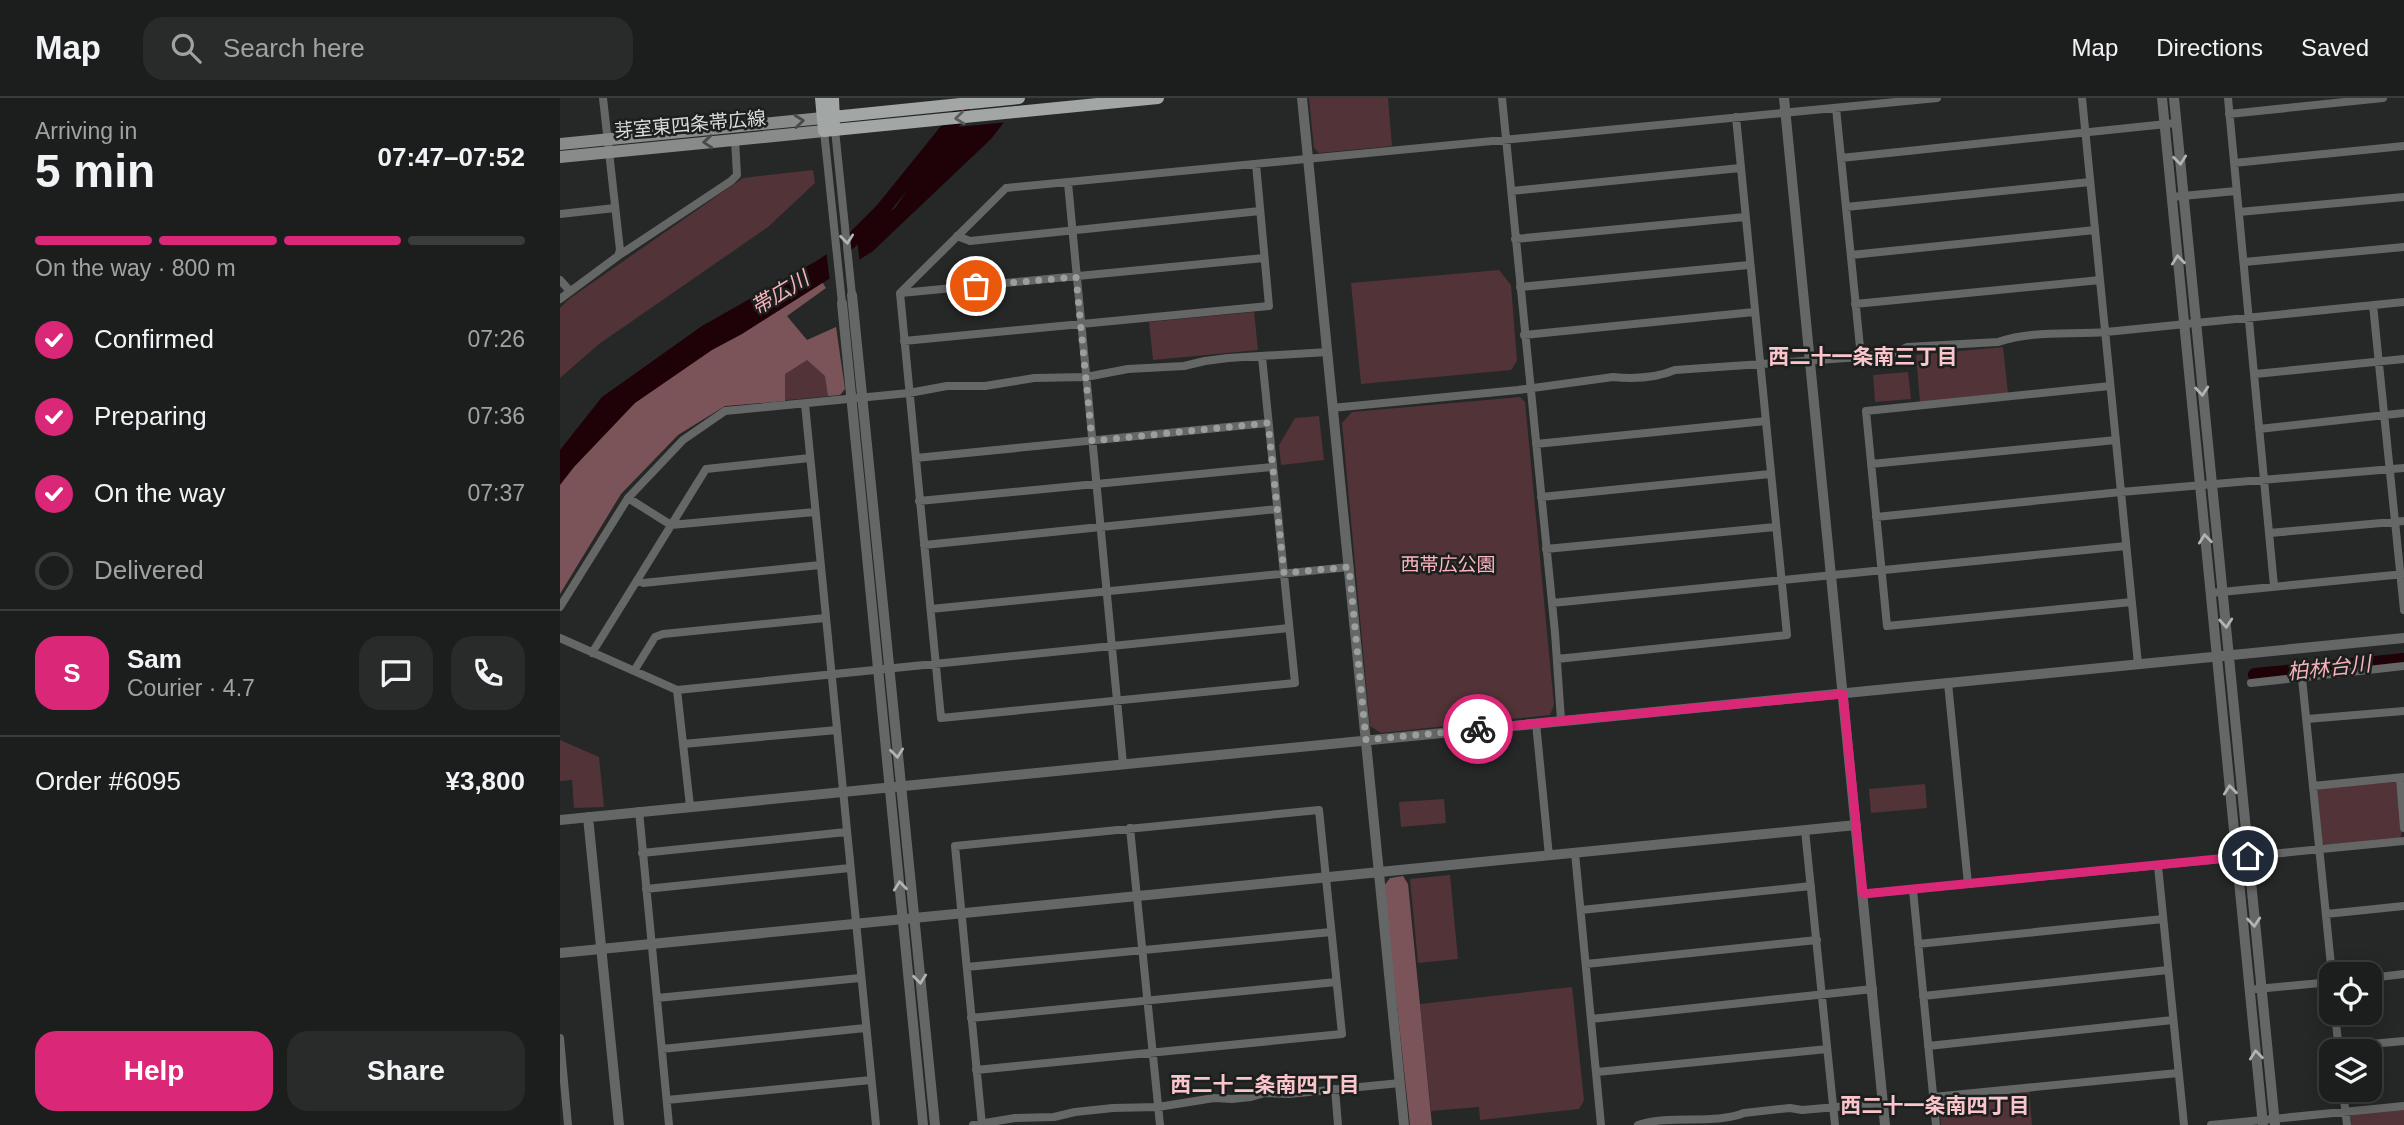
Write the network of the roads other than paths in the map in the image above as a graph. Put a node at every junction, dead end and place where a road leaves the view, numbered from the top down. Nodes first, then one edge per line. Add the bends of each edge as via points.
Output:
1 (603, 98) edge
2 (821, 98) edge
3 (832, 98) edge
4 (1019, 98) edge
5 (1158, 98) edge
6 (1302, 98) edge
7 (1502, 98) edge
8 (1784, 98) edge
9 (1937, 98) edge
10 (2082, 98) edge
11 (2162, 98) edge
12 (2174, 98) edge
13 (2228, 98) edge
14 (2383, 98) edge
15 (1836, 108) junction
16 (1786, 113) junction
17 (2230, 114) junction
18 (1736, 117) junction
19 (829, 124) junction
20 (2171, 124) junction
21 (2086, 134) junction
22 (735, 139) junction
23 (1506, 141) junction
24 (560, 144) edge
25 (608, 145) junction
26 (2404, 146) edge
27 (560, 156) edge
28 (1840, 158) junction
29 (1308, 159) junction
30 (2234, 163) junction
31 (1256, 164) junction
32 (1740, 168) junction
33 (2090, 182) junction
34 (1068, 183) junction
35 (1511, 191) junction
36 (2236, 191) junction
37 (2178, 196) junction
38 (2404, 197) edge
39 (1846, 207) junction
40 (615, 208) junction
41 (1260, 211) junction
42 (2239, 212) junction
43 (560, 214) edge
44 (1745, 217) junction
45 (1072, 230) junction
46 (2095, 230) junction
47 (957, 236) junction
48 (1515, 239) junction
49 (2404, 247) edge
50 (1851, 255) junction
51 (618, 256) junction
52 (1264, 258) junction
53 (2244, 262) junction
54 (1749, 265) junction
55 (1076, 277) junction
56 (560, 280) edge
57 (2100, 280) junction
58 (1520, 287) junction
59 (569, 290) junction
60 (900, 293) junction
61 (852, 295) joint
62 (560, 299) edge
63 (2404, 302) edge
64 (842, 303) joint
65 (1855, 304) junction
66 (2373, 305) junction
67 (1754, 312) junction
68 (2248, 317) junction
69 (2190, 323) junction
70 (1081, 324) junction
71 (2106, 332) junction
72 (1524, 335) junction
73 (904, 341) junction
74 (1328, 352) junction
75 (1262, 357) junction
76 (1861, 357) junction
77 (2404, 359) edge
78 (1811, 361) junction
79 (2379, 362) junction
80 (1760, 365) junction
81 (2255, 374) junction
82 (1086, 377) junction
83 (2110, 386) junction
84 (1530, 388) junction
85 (909, 393) junction
86 (857, 398) junction
87 (805, 404) junction
88 (1332, 408) junction
89 (2404, 413) edge
90 (2384, 415) junction
91 (1766, 421) junction
92 (1268, 423) junction
93 (2259, 429) junction
94 (2116, 440) junction
95 (1092, 441) junction
96 (1536, 444) junction
97 (810, 458) junction
98 (916, 458) junction
99 (1871, 464) junction
100 (1273, 467) junction
101 (2404, 468) edge
102 (2389, 469) junction
103 (1770, 474) junction
104 (2264, 481) junction
105 (1096, 484) junction
106 (2206, 486) junction
107 (2121, 492) junction
108 (1541, 497) junction
109 (628, 498) junction
110 (919, 501) junction
111 (1277, 509) junction
112 (815, 512) junction
113 (1876, 517) junction
114 (2399, 521) edge
115 (671, 525) junction
116 (1100, 527) junction
117 (1775, 527) junction
118 (2270, 533) junction
119 (924, 545) junction
120 (2126, 546) junction
121 (1546, 549) junction
122 (820, 565) junction
123 (1349, 567) junction
124 (1881, 570) junction
125 (1284, 573) junction
126 (2402, 574) edge
127 (1832, 575) junction
128 (637, 580) junction
129 (1781, 580) junction
130 (2274, 586) junction
131 (1107, 591) junction
132 (2223, 591) junction
133 (2211, 593) junction
134 (2132, 602) junction
135 (1552, 603) junction
136 (560, 607) edge
137 (931, 608) junction
138 (2404, 610) edge
139 (825, 618) junction
140 (1289, 628) junction
141 (560, 638) edge
142 (2404, 638) edge
143 (1112, 646) junction
144 (592, 653) junction
145 (2222, 655) junction
146 (1557, 659) junction
147 (935, 664) junction
148 (2138, 664) junction
149 (2404, 666) edge
150 (884, 668) junction
151 (634, 671) junction
152 (831, 673) junction
153 (2302, 678) junction
154 (1948, 683) junction
155 (2251, 683) dead end
156 (677, 690) junction
157 (1843, 694) junction
158 (1118, 701) junction
159 (2404, 711) edge
160 (2308, 719) junction
161 (1561, 720) junction
162 (1536, 723) junction
163 (837, 730) junction
164 (1366, 740) junction
165 (683, 744) junction
166 (1123, 764) junction
167 (2402, 778) edge
168 (895, 786) junction
169 (2313, 786) junction
170 (843, 792) junction
171 (690, 806) junction
172 (639, 811) junction
173 (588, 817) junction
174 (560, 820) edge
175 (1856, 825) junction
176 (1130, 828) junction
177 (2404, 828) edge
178 (1805, 830) junction
179 (846, 832) junction
180 (2404, 841) edge
181 (2320, 849) junction
182 (642, 853) junction
183 (1575, 853) junction
184 (1549, 856) junction
185 (2242, 857) junction
186 (2158, 866) junction
187 (850, 868) junction
188 (1378, 872) junction
189 (1326, 878) junction
190 (1968, 884) junction
191 (1811, 886) junction
192 (646, 889) junction
193 (1913, 890) junction
194 (1863, 894) junction
195 (1137, 896) junction
196 (2404, 906) edge
197 (1581, 909) junction
198 (961, 913) junction
199 (2326, 914) junction
200 (909, 919) junction
201 (2163, 919) junction
202 (855, 924) junction
203 (1331, 932) junction
204 (1817, 940) junction
205 (651, 944) junction
206 (1918, 944) junction
207 (602, 948) junction
208 (1142, 950) junction
209 (560, 953) edge
210 (2331, 962) edge
211 (1586, 964) junction
212 (967, 967) junction
213 (2168, 970) junction
214 (2404, 974) edge
215 (2382, 977) edge
216 (860, 978) junction
217 (1336, 982) junction
218 (2319, 983) edge
219 (1873, 989) junction
220 (2256, 989) junction
221 (1822, 995) junction
222 (1923, 996) junction
223 (657, 998) junction
224 (1147, 1001) junction
225 (971, 1018) junction
226 (1591, 1019) junction
227 (2173, 1020) junction
228 (865, 1028) junction
229 (560, 1038) edge
230 (2404, 1041) edge
231 (2382, 1044) edge
232 (1928, 1046) junction
233 (662, 1049) junction
234 (1827, 1049) junction
235 (1152, 1052) junction
236 (561, 1059) edge
237 (976, 1070) junction
238 (1597, 1072) junction
239 (2178, 1073) junction
240 (871, 1080) junction
241 (1400, 1083) junction
242 (1335, 1089) junction
243 (1933, 1097) junction
244 (667, 1100) junction
245 (2344, 1102) edge
246 (1884, 1103) junction
247 (2404, 1106) edge
248 (1158, 1107) junction
249 (1833, 1108) junction
250 (563, 1110) edge
251 (2345, 1111) junction
252 (2269, 1122) edge
253 (568, 1125) edge
254 (618, 1125) edge
255 (669, 1125) edge
256 (876, 1125) edge
257 (923, 1125) edge
258 (935, 1125) edge
259 (979, 1125) edge
260 (1160, 1125) edge
261 (1338, 1125) edge
262 (1404, 1125) edge
263 (1601, 1125) edge
264 (1638, 1125) edge
265 (1835, 1125) edge
266 (1885, 1125) edge
267 (1936, 1125) edge
268 (2184, 1125) edge
269 (2211, 1125) edge
270 (2347, 1125) edge

1 - 25 street
2 - 19 main road
3 - 19 main road
4 - 19 main road via 907,109
5 -> 19 main road via 897,124
6 - 29 street
7 - 23 street
8 - 16 street
9 - 15 street
10 - 21 street
11 - 20 street
12 - 20 street
13 - 17 street
14 - 17 street
15 - 16 street
15 - 28 street
16 - 18 street
16 - 78 street
17 - 30 street
18 - 23 street
18 - 32 street
19 - 22 main road, 芽室東四条帯広線
25 -> 19 main road, 芽室東四条帯広線
19 -> 61 street via 841,182
19 - 64 street via 829,191
20 - 21 street
20 - 37 street
21 - 28 street
21 - 33 street
22 -> 25 main road, 芽室東四条帯広線
22 - 51 street via 737,175
23 - 29 street
23 - 35 street
24 - 25 main road, 芽室東四条帯広線
25 - 27 main road, 芽室東四条帯広線
25 - 40 street
26 - 30 street
28 - 39 street
29 - 31 street
29 - 74 street
30 - 36 street
31 - 34 street
31 - 41 street
32 - 35 street
32 - 44 street
33 - 39 street
33 - 46 street
34 - 45 street
34 - 47 street via 1006,188
35 - 48 street
36 - 37 street
36 - 42 street
37 - 69 street
38 - 42 street
39 - 50 street
40 - 43 street
40 - 51 street
41 - 45 street
41 - 52 street
42 - 53 street
44 - 48 street
44 - 54 street
45 - 47 street via 970,240
45 - 55 street
46 - 50 street
46 - 57 street
47 - 60 street
48 - 58 street
49 - 53 street
50 - 65 street
51 - 59 street
52 - 55 street
52 - 70 street via 1269,306
53 - 68 street
54 - 58 street
54 - 67 street
55 - 60 street
55 - 70 street
56 - 59 street
57 - 65 street
57 - 71 street
58 - 72 street
59 - 62 street
60 - 73 street
61 - 86 street
63 - 66 street
64 - 86 street
65 - 76 street
66 - 68 street
66 - 79 street
67 - 72 street
67 - 80 street
68 - 69 street
68 - 81 street
69 - 71 street
69 - 106 street
70 - 73 street
70 - 82 street
71 - 76 street via 2011,337
71 - 83 street
72 - 84 street
73 - 85 street
74 - 75 street
74 - 88 street
75 - 82 street
75 - 92 street
76 - 78 street
77 - 79 street
78 - 80 street
78 - 127 street
79 - 81 street
79 - 90 street
80 - 84 street
80 - 91 street
81 - 93 street
82 - 85 street via 947,386
82 - 95 street
83 - 94 street
83 - 99 street via 1866,411
84 - 88 street
84 - 96 street
85 - 86 street
85 - 98 street
86 - 87 street
86 - 150 street
87 - 97 street
87 - 109 street via 725,411 683,440
88 - 123 street
89 - 90 street
90 - 93 street
90 - 102 street
91 - 96 street
91 - 103 street
92 - 95 street
92 - 100 street
93 - 104 street
94 - 99 street
94 - 107 street
95 - 98 street
95 - 105 street
96 - 108 street
97 - 112 street
97 - 115 street via 706,469
98 - 110 street
99 - 113 street
100 - 105 street
100 - 111 street
101 - 102 street
102 - 104 street
102 - 114 street
103 - 108 street
103 - 117 street
104 - 106 street
104 - 118 street
105 - 110 street
105 - 116 street
106 - 107 street
106 - 132 street
133 -> 106 street
107 - 113 street
107 - 120 street
108 - 121 street
109 - 115 street
109 - 136 street
110 - 119 street
111 - 116 street
111 - 125 street
112 - 115 street
112 - 122 street
113 - 124 street
114 - 118 street
114 - 126 street
115 - 128 street
116 - 119 street
116 - 131 street
117 - 121 street
117 - 129 street
118 - 130 street
119 - 137 street
120 - 124 street
120 - 134 street
121 - 135 street
122 - 128 street
122 - 139 street
123 - 125 street
123 - 164 street
124 - 127 street
124 - 134 street via 1887,626
125 - 131 street
125 - 140 street
126 - 130 street
126 - 138 street
127 - 129 street
127 - 157 street
128 - 144 street
129 - 135 street
129 - 146 street via 1787,635
130 - 132 street
131 - 137 street
131 - 143 street
132 - 133 street
132 -> 145 street
133 - 145 street
134 - 148 street
135 - 146 street
137 - 147 street
139 - 151 street via 663,634 655,637
139 - 152 street
140 - 143 street
140 - 158 street via 1295,684
141 - 144 street
142 - 145 street
143 - 147 street
143 - 158 street
144 - 151 street
145 - 148 street
145 - 185 street
146 - 161 street
147 - 150 street
147 - 158 street via 942,719
148 - 154 street
149 - 153 street
150 - 152 street
150 - 168 street
151 - 156 street
152 - 156 street
152 - 163 street
153 - 155 street
153 - 160 street
154 - 157 street
154 - 190 street
156 - 165 street
157 - 161 street
157 - 175 street
158 - 166 street
159 - 160 street
160 - 169 street
161 - 162 street
162 - 164 street
162 - 184 street
163 - 165 street
163 - 170 street
164 - 166 street
164 - 188 street
165 - 171 street
166 - 168 street
167 - 169 street
167 - 177 street
168 - 170 street
168 - 200 street
169 - 181 street
170 - 171 street
170 - 179 street
171 - 172 street
172 - 173 street
172 - 182 street
173 - 174 street
173 - 207 street
175 - 178 street
175 - 194 street
176 - 189 street via 1319,810
176 - 195 street
176 - 198 street via 954,846
178 - 183 street
178 - 191 street
179 - 182 street
179 - 187 street
180 - 181 street
181 - 185 street
181 - 199 street
182 - 192 street
183 - 184 street
183 - 197 street
184 - 188 street
185 - 186 street
185 - 220 street
186 - 190 street
186 - 201 street
187 - 192 street
187 - 202 street
188 - 189 street
188 - 241 street
189 - 195 street
189 - 203 street
190 - 193 street
191 - 197 street
191 - 204 street
192 - 205 street
193 - 194 street
193 - 206 street
194 - 219 street
195 - 198 street
195 - 208 street
196 - 199 street
197 - 211 street
198 - 200 street
198 - 212 street
199 - 210 street
200 - 202 street
200 - 257 street
200 -> 258 street
201 - 206 street
201 - 213 street
202 - 205 street
202 - 216 street
203 - 208 street
203 - 217 street
204 - 211 street
204 - 221 street
205 - 207 street
205 - 223 street
206 - 222 street
207 - 209 street
207 - 254 street
208 - 212 street
208 - 224 street
211 - 226 street
212 - 225 street
213 - 222 street
213 - 227 street
214 - 215 street
216 - 223 street
216 - 228 street
217 - 224 street
217 - 235 street via 1342,1034
218 - 220 street
219 - 221 street
219 - 246 street
220 - 252 street
221 - 226 street
221 - 234 street
222 - 232 street
223 - 233 street
224 - 225 street
224 - 235 street
225 - 237 street
226 - 238 street
227 - 232 street
227 - 239 street
228 - 233 street
228 - 240 street
229 - 236 street
230 - 231 street
232 - 243 street
233 - 244 street
234 - 238 street
234 - 249 street
235 - 237 street
235 - 248 street
236 - 250 street
237 - 259 street
238 - 263 street
239 - 243 street
239 - 268 street
240 - 244 street
240 - 256 street
241 - 242 street
241 - 262 street
242 - 248 street
242 - 261 street
243 - 267 street
244 - 255 street
245 - 251 street
246 - 249 street
246 - 266 street
247 - 251 street
248 - 259 street via 1113,1108
248 - 260 street
249 - 264 street via 1790,1108
249 - 265 street
250 - 253 street
251 - 252 street
251 - 270 street
252 - 269 street

